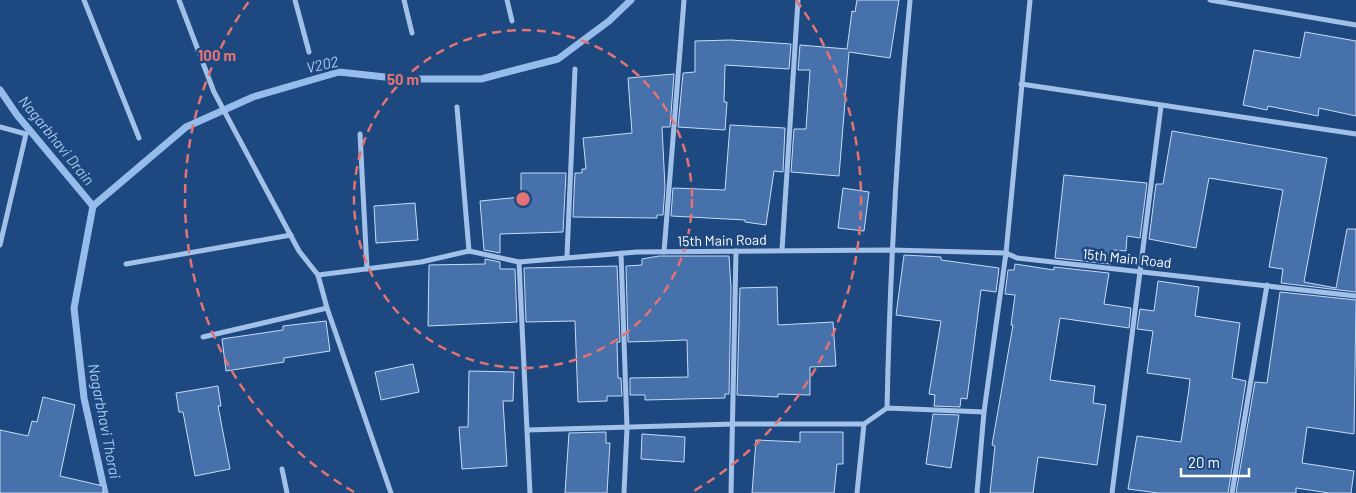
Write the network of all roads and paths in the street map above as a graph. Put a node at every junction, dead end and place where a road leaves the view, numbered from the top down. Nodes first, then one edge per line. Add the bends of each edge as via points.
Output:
1 (84, 0) edge
2 (179, 0) edge
3 (295, 0) edge
4 (404, 0) edge
5 (507, 0) edge
6 (684, 0) edge
7 (798, 0) edge
8 (910, 0) edge
9 (1030, 0) edge
10 (1210, 0) edge
11 (512, 21) dead end
12 (1356, 25) edge
13 (412, 33) dead end
14 (309, 52) dead end
15 (575, 69) dead end
16 (1021, 84) junction
17 (1161, 106) junction
18 (457, 107) dead end
19 (0, 126) edge
20 (360, 134) dead end
21 (1356, 134) edge
22 (139, 138) dead end
23 (291, 235) junction
24 (0, 245) edge
25 (782, 250) junction
26 (891, 250) junction
27 (469, 251) junction
28 (736, 251) junction
29 (664, 252) junction
30 (621, 253) junction
31 (1006, 253) junction
32 (567, 256) junction
33 (519, 262) junction
34 (126, 264) dead end
35 (367, 269) junction
36 (1139, 270) junction
37 (318, 275) junction
38 (1267, 285) junction
39 (1356, 296) edge
40 (327, 308) junction
41 (203, 337) dead end
42 (887, 408) junction
43 (984, 412) junction
44 (734, 424) junction
45 (864, 424) junction
46 (627, 428) junction
47 (527, 430) junction
48 (282, 469) dead end
49 (286, 493) edge
50 (391, 493) edge
51 (530, 493) edge
52 (624, 493) edge
53 (731, 493) edge
54 (858, 493) edge
55 (977, 493) edge
56 (1112, 493) edge
57 (1232, 493) edge

1 - 22 street
2 - 23 street via 219,100
3 - 14 street
4 - 13 street
5 - 11 street
6 - 29 street
7 - 25 street
8 - 26 street
9 - 16 street
10 - 12 street
15 - 32 street
16 - 17 street
16 - 31 street
17 - 21 street
17 - 36 street
18 - 27 street
19 - 24 street via 26,134
20 - 35 street
23 - 34 street
23 - 37 street
25 - 26 street, 15th Main Road
25 - 28 street, 15th Main Road
26 - 31 street, 15th Main Road
26 - 42 street
27 - 33 street, 15th Main Road
27 - 35 street, 15th Main Road
28 - 29 street, 15th Main Road
28 - 44 street
29 - 30 street, 15th Main Road
30 - 32 street, 15th Main Road
30 - 46 street
31 - 36 street, 15th Main Road via 1017,258
31 - 43 street
32 - 33 street, 15th Main Road
33 - 47 street
35 - 37 street, 15th Main Road
36 - 38 street, 15th Main Road
36 - 56 street
37 - 40 street
38 - 39 street, 15th Main Road
38 - 57 street
40 - 41 street
40 - 50 street
42 - 43 street
42 - 45 street
43 - 55 street
44 - 45 street
44 - 46 street
44 - 53 street
45 - 54 street
46 - 47 street
46 - 52 street
47 - 51 street
48 - 49 street

